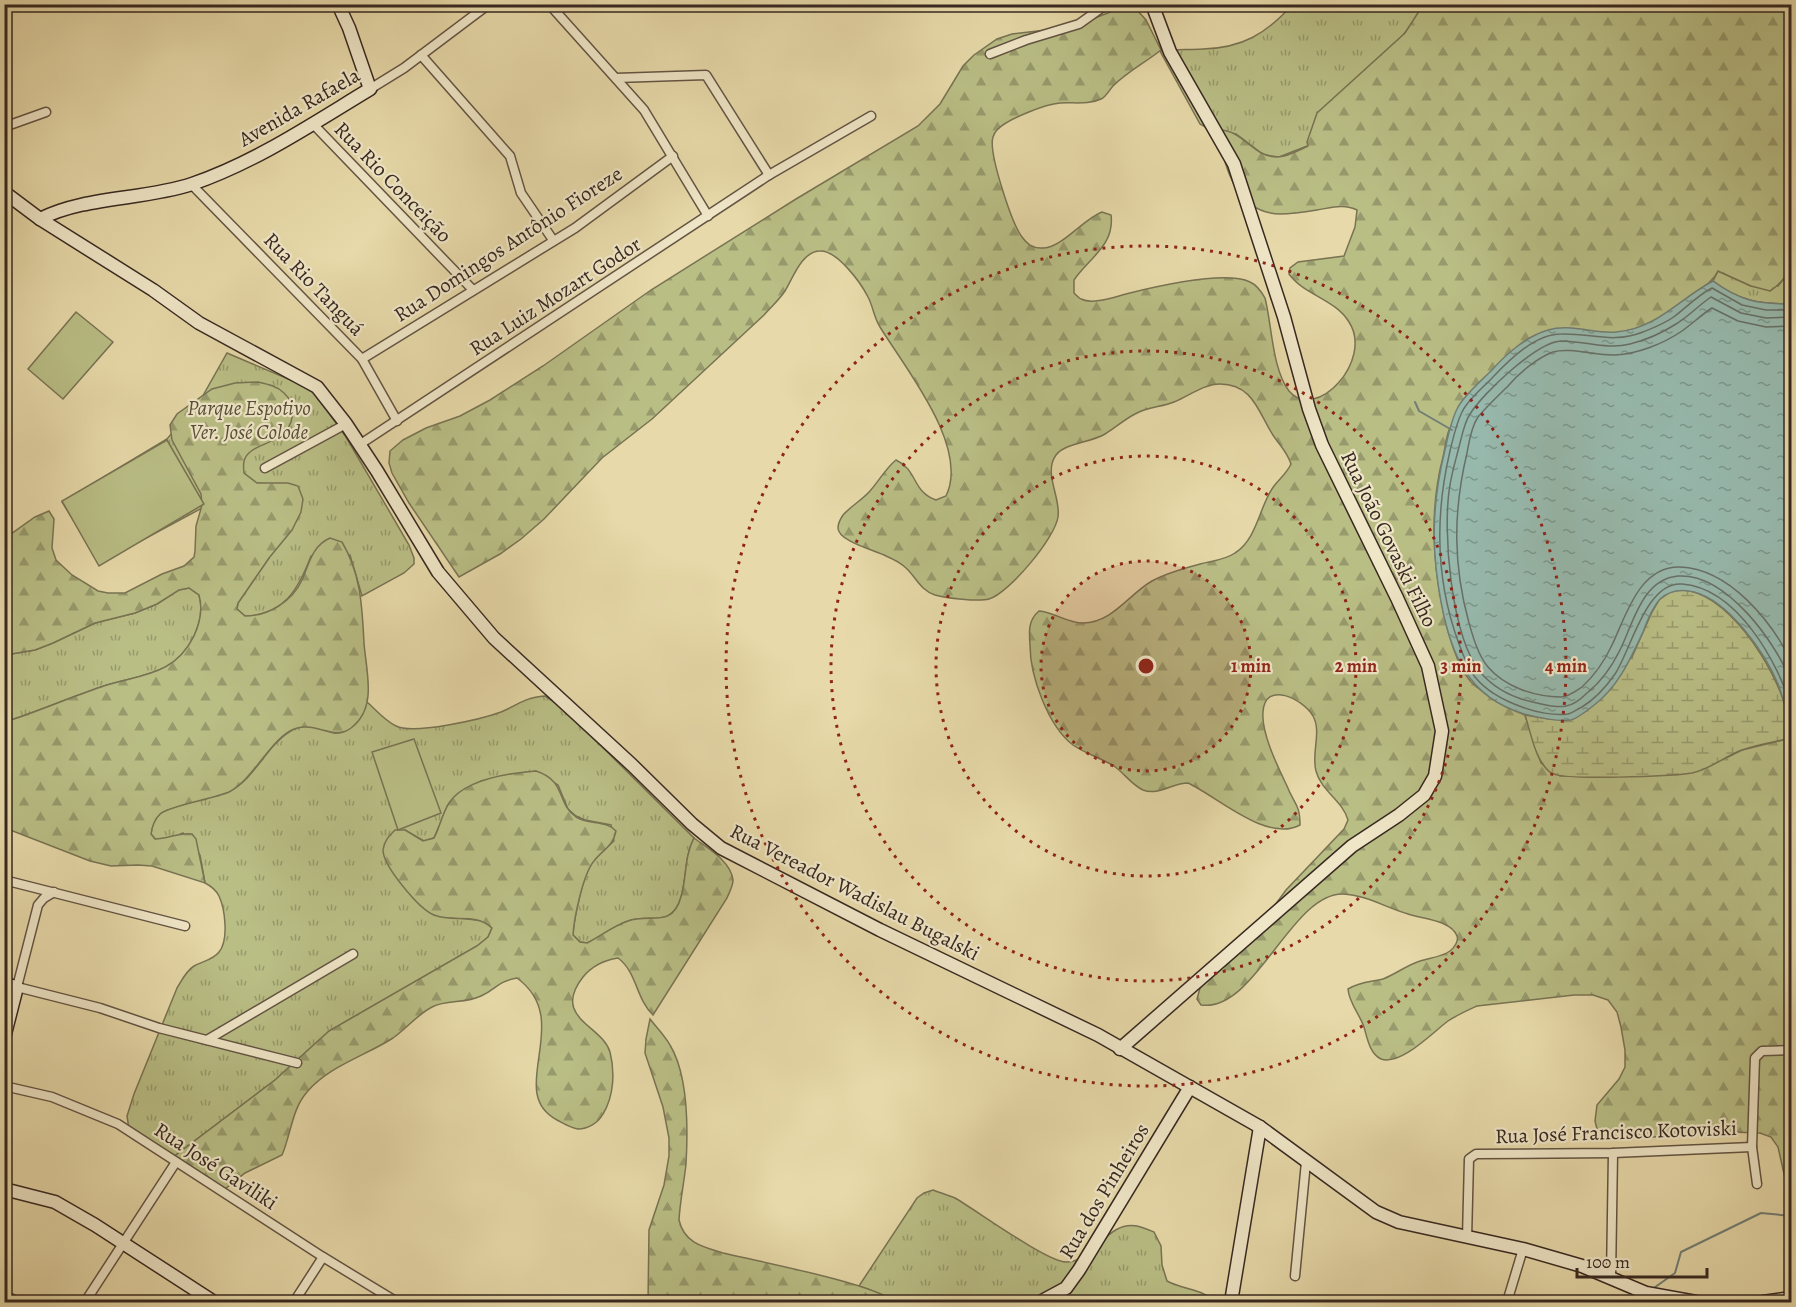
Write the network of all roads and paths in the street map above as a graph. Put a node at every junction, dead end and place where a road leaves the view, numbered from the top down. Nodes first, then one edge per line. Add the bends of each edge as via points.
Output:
1 (338, 4) edge
2 (489, 4) edge
3 (549, 4) edge
4 (1107, 4) edge
5 (1152, 4) edge
6 (990, 54) dead end
7 (421, 55) junction
8 (616, 78) junction
9 (370, 89) junction
10 (46, 112) dead end
11 (870, 116) dead end
12 (313, 124) junction
13 (4, 128) edge
14 (673, 156) junction
15 (769, 176) junction
16 (191, 184) junction
17 (4, 192) edge
18 (708, 216) junction
19 (40, 219) junction
20 (553, 240) junction
21 (473, 290) junction
22 (362, 359) junction
23 (397, 421) junction
24 (346, 424) junction
25 (359, 445) junction
26 (266, 468) dead end
27 (4, 880) edge
28 (54, 892) junction
29 (185, 926) dead end
30 (353, 954) dead end
31 (4, 984) edge
32 (17, 987) junction
33 (4, 1038) edge
34 (207, 1040) junction
35 (1120, 1049) junction
36 (1791, 1050) edge
37 (297, 1063) dead end
38 (4, 1086) edge
39 (1190, 1087) junction
40 (1260, 1127) junction
41 (1752, 1147) junction
42 (1613, 1153) junction
43 (176, 1161) junction
44 (1306, 1162) junction
45 (1757, 1184) dead end
46 (4, 1189) edge
47 (1467, 1238) junction
48 (123, 1244) junction
49 (1524, 1249) junction
50 (323, 1257) junction
51 (1295, 1276) dead end
52 (1611, 1278) junction
53 (4, 1295) edge
54 (1791, 1299) edge
55 (19, 1302) edge
56 (85, 1302) edge
57 (214, 1302) edge
58 (294, 1302) edge
59 (397, 1302) edge
60 (1040, 1302) edge
61 (1231, 1302) edge
62 (1507, 1302) edge
63 (1696, 1302) edge
64 (1762, 1302) edge

1 - 9 street
2 - 7 street, Avenida Rafaela
3 - 8 street
4 - 6 street via 1079,24
5 - 35 street, Rua João Govaski Filho via 1170,52 1234,164 1312,418 1428,666 1442,730 1435,776 1424,795 1352,846
7 - 9 street, Avenida Rafaela
7 - 20 street via 510,156 521,193
8 - 14 street via 644,110
8 - 15 street via 706,75
9 - 12 street, Avenida Rafaela
10 - 13 street
11 - 15 street, Rua Luiz Mozart Godor
12 - 16 street, Avenida Rafaela via 268,152
12 - 21 street, Rua Rio Conceição
14 - 18 street
14 - 20 street, Rua Domingos Antônio Fioreze
15 - 18 street, Rua Luiz Mozart Godor
16 - 19 street, Avenida Rafaela via 59,209
16 - 22 street, Rua Rio Tanguá
17 - 19 street, Rua Vereador Wadislau Bugalski
18 - 23 street, Rua Luiz Mozart Godor
19 - 24 street, Rua Vereador Wadislau Bugalski via 199,323 316,387
20 - 21 street, Rua Domingos Antônio Fioreze
21 - 22 street, Rua Domingos Antônio Fioreze
22 - 23 street, Rua Rio Tanguá
23 - 25 street, Rua Luiz Mozart Godor
24 - 25 street, Rua Vereador Wadislau Bugalski
24 - 26 street
25 - 35 street, Rua Vereador Wadislau Bugalski via 438,572 494,638 721,848
27 - 28 street
28 - 29 street
28 - 32 street via 38,905
30 - 34 street
31 - 32 street
32 - 33 street
32 - 34 street
34 - 37 street
35 - 39 street, Rua Vereador Wadislau Bugalski
36 - 41 street, Rua José Francisco Kotoviski via 1762,1051 1755,1058
38 - 43 street, Rua José Gaviliki via 52,1097 118,1124
39 - 40 street, Rua Vereador Wadislau Bugalski
39 - 60 street, Rua dos Pinheiros via 1079,1270 1066,1288
40 - 44 street, Rua Vereador Wadislau Bugalski
40 - 61 street
41 - 42 street, Rua José Francisco Kotoviski
41 - 45 street
42 - 47 street, Rua José Francisco Kotoviski via 1472,1156
42 - 52 street
43 - 48 street
43 - 50 street, Rua José Gaviliki
44 - 47 street, Rua Vereador Wadislau Bugalski via 1376,1212 1399,1222
44 - 51 street
46 - 48 street via 55,1202
47 - 49 street, Rua Vereador Wadislau Bugalski
48 - 56 street
48 - 57 street
49 - 52 street, Rua Vereador Wadislau Bugalski
49 - 62 street
50 - 58 street
50 - 59 street, Rua José Gaviliki
52 - 63 street, Rua Vereador Wadislau Bugalski via 1646,1293
53 - 55 street
54 - 64 street

